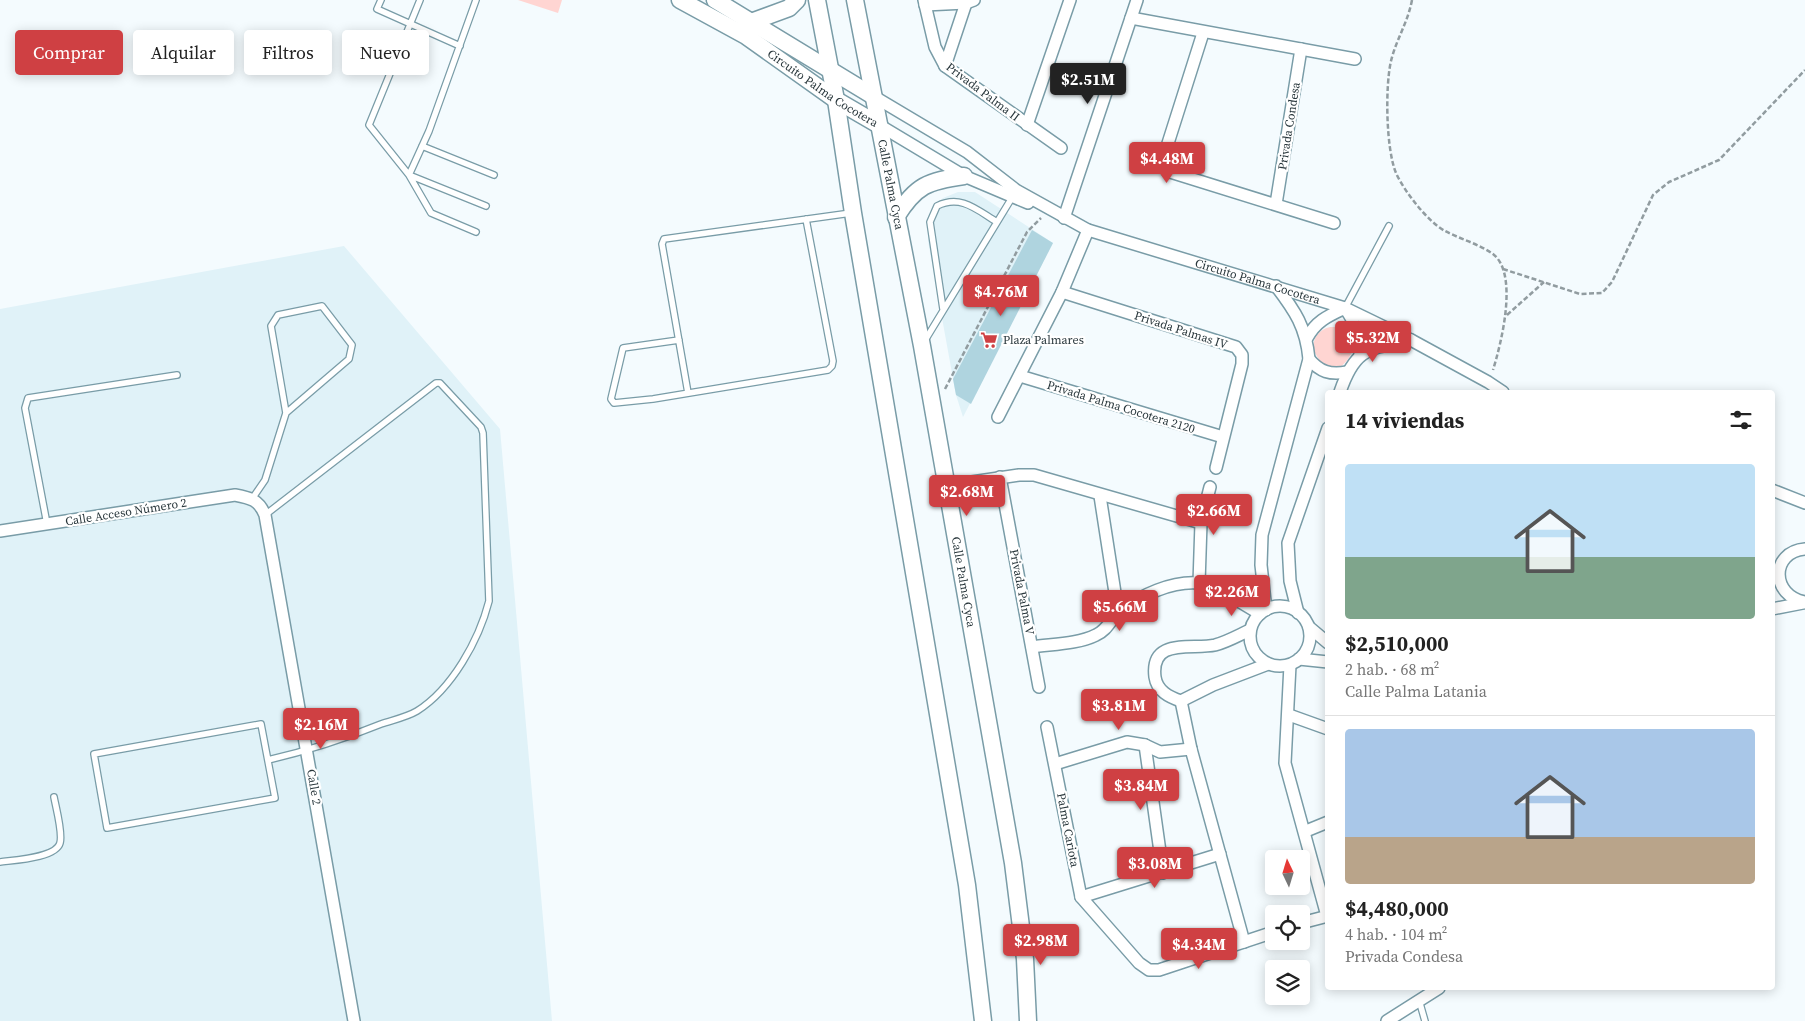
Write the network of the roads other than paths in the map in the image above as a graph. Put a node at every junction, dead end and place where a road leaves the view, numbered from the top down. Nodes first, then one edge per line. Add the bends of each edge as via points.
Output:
1 (381, 0) edge
2 (420, 0) edge
3 (476, 0) edge
4 (680, 0) edge
5 (715, 0) edge
6 (797, 0) edge
7 (817, 0) edge
8 (855, 0) edge
9 (1070, 0) edge
10 (1137, 0) edge
11 (970, 2) edge
12 (925, 3) edge
13 (1131, 18) junction
14 (751, 22) junction
15 (410, 24) junction
16 (1203, 33) junction
17 (460, 46) junction
18 (1302, 49) junction
19 (1355, 59) dead end
20 (944, 66) junction
21 (831, 72) junction
22 (873, 96) junction
23 (836, 100) junction
24 (879, 125) junction
25 (1027, 125) junction
26 (422, 146) junction
27 (1060, 148) dead end
28 (494, 175) dead end
29 (409, 176) junction
30 (964, 176) junction
31 (1014, 194) junction
32 (1276, 204) junction
33 (486, 206) dead end
34 (853, 213) junction
35 (896, 216) junction
36 (1064, 218) junction
37 (806, 219) junction
38 (997, 222) junction
39 (1334, 223) dead end
40 (1389, 226) dead end
41 (1088, 230) junction
42 (476, 232) dead end
43 (1276, 286) junction
44 (1062, 292) junction
45 (1345, 308) junction
46 (943, 309) junction
47 (1307, 338) junction
48 (679, 340) junction
49 (1411, 340) junction
50 (922, 346) junction
51 (1360, 354) junction
52 (1309, 359) junction
53 (1347, 372) junction
54 (177, 375) dead end
55 (1020, 376) junction
56 (1341, 390) edge
57 (1500, 390) edge
58 (688, 393) junction
59 (286, 413) junction
60 (998, 417) dead end
61 (1325, 437) edge
62 (1223, 438) junction
63 (1216, 468) dead end
64 (1000, 477) junction
65 (965, 482) dead end
66 (1210, 487) dead end
67 (1775, 491) edge
68 (1100, 496) junction
69 (252, 499) junction
70 (1805, 503) edge
71 (265, 515) junction
72 (1201, 523) junction
73 (47, 524) junction
74 (0, 531) edge
75 (1805, 549) edge
76 (1776, 566) edge
77 (1199, 583) junction
78 (1805, 602) edge
79 (1775, 608) edge
80 (1118, 612) junction
81 (1298, 613) junction
82 (1258, 619) junction
83 (1308, 627) junction
84 (1325, 641) edge
85 (1032, 647) junction
86 (1295, 662) junction
87 (1325, 662) edge
88 (1268, 664) junction
89 (1039, 687) dead end
90 (1181, 701) junction
91 (1289, 715) junction
92 (1047, 727) dead end
93 (1325, 728) edge
94 (1144, 745) junction
95 (1192, 749) junction
96 (308, 751) junction
97 (268, 760) junction
98 (1055, 764) junction
99 (54, 797) dead end
100 (1325, 823) edge
101 (1306, 831) junction
102 (1220, 854) junction
103 (0, 862) edge
104 (1163, 873) junction
105 (1081, 897) junction
106 (1325, 908) edge
107 (1325, 917) edge
108 (1310, 921) edge
109 (1265, 935) edge
110 (1244, 942) junction
111 (1436, 990) edge
112 (1420, 1000) junction
113 (354, 1021) edge
114 (983, 1021) edge
115 (1028, 1021) edge
116 (1387, 1021) edge
117 (1425, 1021) edge

1 - 15 lane via 377,9
2 - 15 lane
3 - 17 lane
4 - 23 street, Circuito Palma Cocotera via 746,36
5 - 14 street, Circuito Palma Cocotera
6 - 14 street via 789,8
7 - 21 street
8 - 22 street, Calle Palma Cyca
9 - 25 street, Privada Palma II
10 - 13 street
11 - 12 street
11 - 20 street
12 - 20 street, Privada Palma II via 935,47
13 - 16 street
13 - 36 street
14 - 21 street, Circuito Palma Cocotera
15 - 17 lane
15 - 29 lane via 369,125
16 - 18 street
16 - 32 street via 1164,164 1167,171
17 - 26 lane
18 - 19 street
18 - 32 street, Privada Condesa
20 - 25 street, Privada Palma II
21 - 22 street, Circuito Palma Cocotera
21 - 23 street
22 - 24 street, Calle Palma Cyca
22 - 31 street, Circuito Palma Cocotera via 967,152
23 - 24 street, Circuito Palma Cocotera
23 - 34 street
24 - 30 street, Circuito Palma Cocotera
24 - 35 street, Calle Palma Cyca
25 - 27 street, Privada Palma II
26 - 28 lane
26 - 29 lane
29 - 33 lane
29 - 42 lane via 431,213
30 - 31 street, Circuito Palma Cocotera
30 - 35 street via 933,180 908,198
31 - 36 street, Circuito Palma Cocotera
31 - 38 lane
32 - 39 street
34 - 37 lane
34 - 114 street via 967,885
35 - 50 street, Calle Palma Cyca
36 - 41 street, Circuito Palma Cocotera
37 - 48 lane via 664,239 662,244
37 - 58 lane via 832,366 828,370
38 - 46 lane
38 - 46 lane via 963,201 937,206 930,222
40 - 45 lane
41 - 43 street, Circuito Palma Cocotera
41 - 44 street
43 - 45 street, Circuito Palma Cocotera
43 - 47 street via 1295,311
44 - 55 street
44 - 62 street, Privada Palmas IV via 1236,347 1242,355 1242,364
45 - 47 street via 1321,320
45 - 49 street, Circuito Palma Cocotera
45 - 51 street via 1358,327
46 - 50 lane
47 - 52 street
48 - 58 lane
48 - 58 lane via 623,348 611,399 614,404
49 - 51 street
49 - 57 street, Circuito Palma Cocotera
50 - 115 street, Calle Palma Cyca via 1013,863 1023,941
51 - 53 street
52 - 53 street via 1327,373
52 - 82 street via 1262,535
53 - 56 street
54 - 73 lane via 28,398 25,408
55 - 60 street
55 - 62 street, Privada Palma Cocotera 2120
59 - 59 lane via 271,326 278,315 322,306 352,344 348,359
59 - 69 lane via 266,480
61 - 81 street via 1288,543 1290,580
62 - 63 street, Privada Palmas IV
64 - 65 street
64 - 68 street via 1034,475
64 - 85 street, Privada Palma V
66 - 72 street
67 - 70 street
68 - 72 street
68 - 80 street
69 - 71 street, Calle 2 via 261,504
69 - 73 street, Calle Acceso Número 2 via 235,495
71 - 96 street, Calle 2
71 - 96 lane via 436,383 440,383 481,427 489,601 483,625 467,654 438,693 416,711
72 - 77 street
73 - 74 street, Calle Acceso Número 2
75 - 76 street via 1793,552
76 - 78 street via 1782,590 1792,599
77 - 80 street, Privada Palma V via 1147,593
77 - 82 street via 1228,595
78 - 79 street
80 - 85 street, Privada Palma V via 1097,635
81 - 82 street via 1277,607
81 - 83 street
82 - 88 street via 1250,644 1257,656
82 - 90 street via 1214,645 1166,649 1158,657 1154,667 1155,679 1166,696
83 - 84 street
83 - 86 street via 1308,645
85 - 89 street, Privada Palma V
86 - 87 street
86 - 88 street via 1279,666
86 - 91 street
88 - 90 street
90 - 95 street
91 - 93 street
91 - 101 street via 1286,763
92 - 98 street, Palma Cariota
94 - 95 street via 1160,752
94 - 98 street via 1127,742
94 - 104 street
95 - 102 street
96 - 97 lane
96 - 113 street, Calle 2
97 - 97 lane via 261,724 94,754 108,828 275,798
98 - 105 street, Palma Cariota
99 - 103 lane via 61,842 57,850
100 - 101 street
101 - 106 street
102 - 104 street
102 - 110 street
104 - 105 street
105 - 110 street via 1139,963 1149,970 1159,970
107 - 108 street
109 - 110 street
111 - 112 street
112 - 116 street
112 - 117 lane

